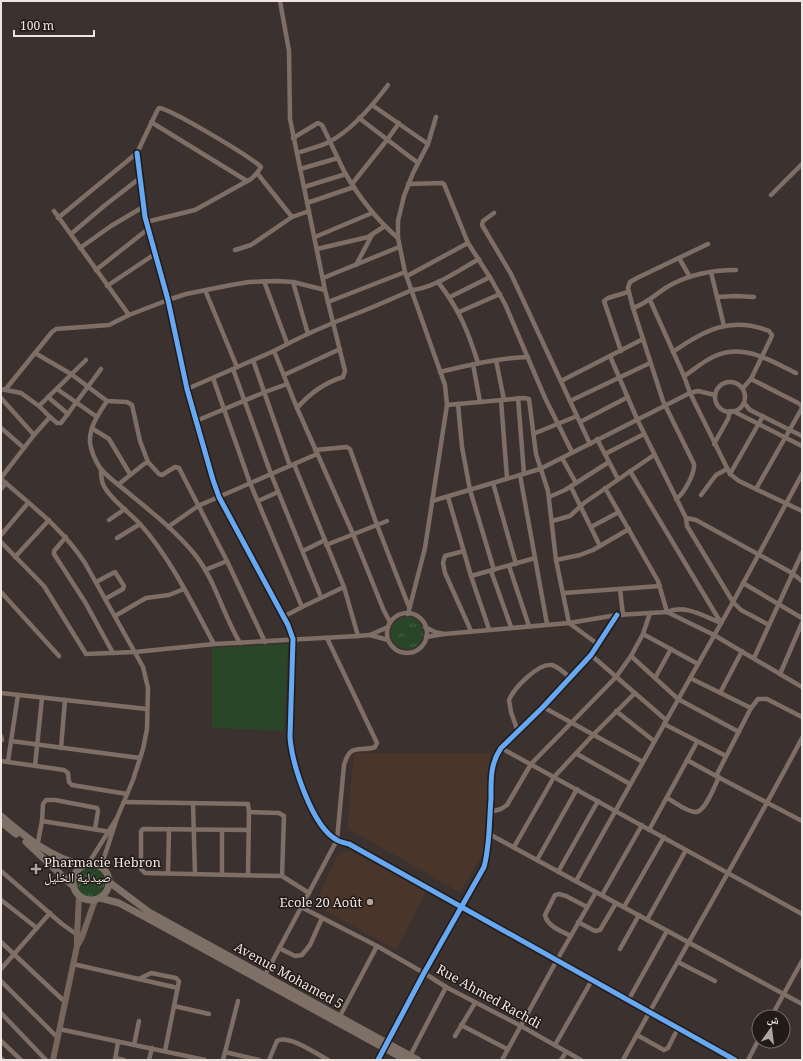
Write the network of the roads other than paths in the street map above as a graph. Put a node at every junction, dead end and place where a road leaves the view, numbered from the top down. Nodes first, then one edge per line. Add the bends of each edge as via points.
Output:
1 (280, 1) edge
2 (388, 86) dead end
3 (372, 105) junction
4 (436, 117) dead end
5 (359, 118) junction
6 (151, 122) junction
7 (398, 123) junction
8 (293, 138) junction
9 (387, 140) junction
10 (330, 141) junction
11 (428, 144) junction
12 (297, 152) junction
13 (137, 153) junction
14 (338, 158) junction
15 (418, 163) junction
16 (802, 164) edge
17 (300, 170) junction
18 (257, 173) junction
19 (346, 174) junction
20 (140, 178) junction
21 (247, 181) junction
22 (408, 184) junction
23 (353, 185) junction
24 (304, 187) junction
25 (771, 195) dead end
26 (307, 202) junction
27 (143, 207) junction
28 (54, 211) dead end
29 (309, 211) junction
30 (372, 213) junction
31 (494, 213) dead end
32 (292, 217) junction
33 (58, 218) junction
34 (146, 222) junction
35 (385, 226) junction
36 (148, 229) junction
37 (71, 234) junction
38 (372, 235) junction
39 (314, 237) junction
40 (398, 238) junction
41 (468, 243) junction
42 (708, 244) dead end
43 (399, 246) junction
44 (80, 248) junction
45 (317, 249) junction
46 (235, 250) dead end
47 (155, 254) junction
48 (679, 258) junction
49 (479, 259) junction
50 (356, 265) junction
51 (96, 270) junction
52 (736, 270) dead end
53 (711, 272) junction
54 (406, 274) junction
55 (490, 276) junction
56 (690, 277) junction
57 (323, 278) junction
58 (264, 281) junction
59 (293, 282) junction
60 (438, 282) junction
61 (107, 286) junction
62 (205, 290) junction
63 (325, 290) junction
64 (412, 290) junction
65 (628, 292) junction
66 (500, 294) junction
67 (450, 297) junction
68 (717, 297) junction
69 (754, 298) dead end
70 (168, 300) junction
71 (650, 300) junction
72 (328, 302) junction
73 (633, 308) junction
74 (459, 312) junction
75 (129, 315) junction
76 (333, 322) junction
77 (724, 326) junction
78 (308, 334) junction
79 (643, 339) junction
80 (287, 343) junction
81 (340, 349) junction
82 (621, 350) junction
83 (274, 351) junction
84 (673, 352) junction
85 (35, 353) junction
86 (610, 356) junction
87 (528, 357) junction
88 (762, 357) junction
89 (86, 360) dead end
90 (253, 360) junction
91 (496, 360) junction
92 (478, 363) junction
93 (650, 363) junction
94 (473, 364) junction
95 (235, 368) junction
96 (101, 369) dead end
97 (440, 372) junction
98 (796, 373) dead end
99 (71, 374) junction
100 (284, 375) junction
101 (684, 376) junction
102 (619, 377) junction
103 (213, 378) junction
104 (751, 379) junction
105 (561, 381) junction
106 (287, 384) junction
107 (88, 386) junction
108 (743, 388) junction
109 (3, 389) edge
110 (57, 389) junction
111 (186, 389) junction
112 (265, 392) junction
113 (690, 393) junction
114 (715, 395) junction
115 (628, 397) junction
116 (1, 398) edge
117 (48, 398) junction
118 (518, 398) junction
119 (503, 400) junction
120 (107, 401) junction
121 (244, 401) junction
122 (570, 401) junction
123 (76, 402) junction
124 (480, 402) junction
125 (744, 403) junction
126 (458, 404) junction
127 (447, 405) junction
128 (665, 405) junction
129 (39, 406) junction
130 (297, 408) junction
131 (224, 409) junction
132 (731, 411) junction
133 (68, 414) junction
134 (577, 416) junction
135 (762, 416) junction
136 (50, 417) junction
137 (96, 417) junction
138 (638, 419) junction
139 (196, 421) junction
140 (580, 422) junction
141 (558, 424) junction
142 (759, 424) junction
143 (1, 428) edge
144 (93, 428) junction
145 (790, 430) junction
146 (533, 434) junction
147 (644, 434) junction
148 (34, 435) junction
149 (802, 436) edge
150 (785, 438) junction
151 (598, 440) junction
152 (590, 444) junction
153 (714, 444) junction
154 (802, 446) edge
155 (24, 448) junction
156 (316, 452) junction
157 (572, 452) junction
158 (605, 454) junction
159 (654, 455) junction
160 (562, 458) junction
161 (148, 462) junction
162 (609, 462) junction
163 (292, 465) junction
164 (540, 468) junction
165 (101, 469) junction
166 (727, 469) junction
167 (630, 471) junction
168 (130, 474) junction
169 (271, 474) junction
170 (522, 474) junction
171 (730, 474) junction
172 (802, 474) edge
173 (1, 478) edge
174 (507, 478) junction
175 (618, 479) junction
176 (6, 483) junction
177 (493, 483) junction
178 (576, 483) junction
179 (118, 484) junction
180 (250, 484) junction
181 (571, 487) junction
182 (605, 488) junction
183 (1, 489) edge
184 (756, 489) junction
185 (470, 490) junction
186 (278, 492) junction
187 (701, 495) dead end
188 (219, 497) junction
189 (448, 497) junction
190 (549, 497) junction
191 (676, 499) junction
192 (258, 501) junction
193 (432, 501) junction
194 (28, 503) junction
195 (787, 504) junction
196 (198, 506) junction
197 (581, 506) junction
198 (125, 509) junction
199 (802, 511) edge
200 (619, 512) junction
201 (686, 518) junction
202 (49, 520) junction
203 (109, 520) dead end
204 (387, 521) dead end
205 (552, 521) junction
206 (140, 524) junction
207 (377, 525) junction
208 (168, 527) junction
209 (591, 527) junction
210 (629, 529) junction
211 (353, 534) junction
212 (1, 536) edge
213 (66, 536) junction
214 (118, 538) dead end
215 (1, 542) edge
216 (326, 542) junction
217 (600, 546) junction
218 (303, 551) junction
219 (464, 551) junction
220 (802, 553) edge
221 (759, 555) junction
222 (15, 557) junction
223 (535, 558) junction
224 (556, 560) junction
225 (227, 561) junction
226 (516, 564) junction
227 (509, 566) junction
228 (205, 570) junction
229 (492, 570) junction
230 (792, 574) junction
231 (471, 576) junction
232 (802, 581) edge
233 (96, 582) junction
234 (743, 583) junction
235 (660, 586) junction
236 (344, 587) junction
237 (184, 589) junction
238 (620, 589) junction
239 (1, 592) edge
240 (564, 593) junction
241 (321, 597) junction
242 (105, 599) junction
243 (733, 602) junction
244 (778, 604) junction
245 (302, 607) junction
246 (409, 607) junction
247 (667, 612) junction
248 (408, 614) junction
249 (650, 614) junction
250 (617, 615) junction
251 (623, 615) junction
252 (115, 616) junction
253 (284, 617) junction
254 (802, 618) edge
255 (390, 622) junction
256 (569, 623) junction
257 (720, 623) junction
258 (802, 623) edge
259 (547, 624) junction
260 (769, 625) junction
261 (529, 626) junction
262 (388, 627) junction
263 (426, 627) junction
264 (511, 627) junction
265 (489, 629) junction
266 (471, 631) junction
267 (444, 634) junction
268 (643, 634) junction
269 (370, 635) junction
270 (714, 635) junction
271 (358, 636) junction
272 (426, 637) junction
273 (327, 638) junction
274 (293, 639) junction
275 (388, 640) junction
276 (265, 642) junction
277 (240, 643) junction
278 (214, 644) junction
279 (598, 645) junction
280 (671, 649) junction
281 (742, 651) junction
282 (135, 652) junction
283 (113, 653) junction
284 (59, 656) dead end
285 (590, 656) junction
286 (631, 656) junction
287 (754, 658) junction
288 (698, 664) junction
289 (780, 674) junction
290 (616, 677) junction
291 (570, 678) junction
292 (655, 678) junction
293 (690, 678) junction
294 (802, 687) edge
295 (1, 693) edge
296 (635, 693) junction
297 (720, 693) junction
298 (18, 695) junction
299 (42, 698) junction
300 (678, 699) junction
301 (65, 700) junction
302 (543, 707) junction
303 (751, 708) junction
304 (148, 709) junction
305 (616, 711) junction
306 (802, 717) edge
307 (665, 722) junction
308 (572, 723) junction
309 (518, 732) junction
310 (739, 732) junction
311 (593, 735) junction
312 (1, 736) edge
313 (802, 738) edge
314 (1, 740) edge
315 (11, 741) junction
316 (654, 741) junction
317 (697, 742) junction
318 (38, 745) junction
319 (61, 748) junction
320 (501, 748) junction
321 (577, 754) junction
322 (726, 756) junction
323 (140, 758) junction
324 (687, 760) junction
325 (1, 761) edge
326 (8, 762) junction
327 (643, 762) junction
328 (531, 764) junction
329 (36, 766) junction
330 (554, 777) junction
331 (718, 777) junction
332 (630, 784) junction
333 (577, 789) junction
334 (127, 794) junction
335 (667, 798) junction
336 (598, 801) junction
337 (124, 802) junction
338 (768, 802) junction
339 (193, 803) junction
340 (615, 811) junction
341 (249, 812) junction
342 (490, 812) junction
343 (1, 816) edge
344 (42, 821) junction
345 (802, 821) edge
346 (3, 823) edge
347 (642, 825) junction
348 (95, 829) junction
349 (169, 829) junction
350 (195, 830) junction
351 (222, 830) junction
352 (249, 830) junction
353 (649, 830) junction
354 (111, 832) junction
355 (489, 834) junction
356 (664, 838) junction
357 (337, 840) junction
358 (37, 848) junction
359 (514, 848) junction
360 (686, 850) junction
361 (537, 860) junction
362 (85, 865) junction
363 (101, 867) junction
364 (1, 871) edge
365 (558, 872) junction
366 (727, 872) junction
367 (168, 873) junction
368 (195, 874) junction
369 (222, 874) junction
370 (248, 875) junction
371 (282, 876) junction
372 (576, 881) junction
373 (109, 882) junction
374 (72, 885) junction
375 (596, 892) junction
376 (309, 893) junction
377 (602, 895) junction
378 (79, 897) junction
379 (97, 899) junction
380 (1, 900) edge
381 (616, 903) junction
382 (462, 907) junction
383 (587, 907) junction
384 (624, 907) junction
385 (301, 908) junction
386 (50, 913) junction
387 (147, 914) junction
388 (802, 914) edge
389 (639, 915) junction
390 (322, 918) junction
391 (647, 920) junction
392 (578, 922) junction
393 (37, 928) junction
394 (667, 931) junction
395 (80, 936) junction
396 (571, 936) junction
397 (1, 942) edge
398 (688, 942) junction
399 (377, 946) junction
400 (279, 948) junction
401 (620, 949) dead end
402 (13, 954) junction
403 (557, 960) junction
404 (802, 961) edge
405 (678, 962) junction
406 (73, 964) junction
407 (1, 969) edge
408 (424, 973) junction
409 (263, 978) junction
410 (139, 979) junction
411 (592, 980) junction
412 (1, 981) edge
413 (715, 981) dead end
414 (446, 987) junction
415 (178, 988) junction
416 (783, 994) junction
417 (629, 999) junction
418 (238, 1001) dead end
419 (66, 1002) junction
420 (475, 1002) junction
421 (802, 1004) edge
422 (174, 1006) junction
423 (775, 1009) edge
424 (1, 1013) edge
425 (649, 1013) junction
426 (209, 1014) dead end
427 (340, 1016) junction
428 (139, 1021) dead end
429 (461, 1025) junction
430 (521, 1026) junction
431 (678, 1028) junction
432 (59, 1029) junction
433 (637, 1035) junction
434 (455, 1036) dead end
435 (57, 1037) junction
436 (118, 1042) junction
437 (3, 1043) edge
438 (134, 1045) junction
439 (386, 1046) junction
440 (555, 1046) junction
441 (152, 1048) junction
442 (1, 1049) edge
443 (508, 1049) junction
444 (754, 1049) edge
445 (165, 1051) junction
446 (224, 1052) junction
447 (566, 1052) junction
448 (408, 1058) edge
449 (115, 1059) edge
450 (21, 1060) edge
451 (46, 1060) edge
452 (53, 1060) edge
453 (124, 1060) edge
454 (149, 1060) edge
455 (206, 1060) edge
456 (223, 1060) edge
457 (256, 1060) edge
458 (269, 1060) edge
459 (328, 1060) edge
460 (378, 1060) edge
461 (418, 1060) edge
462 (502, 1060) edge
463 (561, 1060) edge
464 (581, 1060) edge
465 (623, 1060) edge
466 (736, 1060) edge
467 (748, 1060) edge

1 - 8 street via 289,51 289,105
2 - 3 street
3 - 5 street
3 - 7 street
4 - 11 street
5 - 9 street
5 - 10 street
6 - 13 street
6 - 18 street via 158,109 165,109 261,166
6 - 21 street
7 - 9 street
7 - 11 street
8 - 10 street via 319,123
8 - 12 street
9 - 15 street
9 - 23 street
10 - 12 street
10 - 14 street
11 - 15 street
12 - 17 street
13 - 20 street
13 - 33 street
14 - 17 street
14 - 19 street
15 - 22 street
16 - 25 street
17 - 24 street
18 - 21 street
18 - 32 street
19 - 23 street
19 - 24 street
20 - 27 street
20 - 37 street
21 - 34 street via 195,210
22 - 40 street via 400,210
22 - 41 street via 443,183
23 - 26 street
23 - 30 street
24 - 26 street
26 - 29 street
27 - 34 street
27 - 44 street
28 - 33 street
29 - 32 street
29 - 39 street
30 - 35 street
30 - 39 street
31 - 105 street via 483,221 482,225 511,274
32 - 46 street via 251,245
33 - 37 street
34 - 36 street
35 - 38 street
35 - 40 street
36 - 47 street
36 - 51 street
37 - 44 street
38 - 45 street
38 - 50 street
39 - 45 street
40 - 43 street
41 - 49 street
41 - 54 street
42 - 48 street
43 - 50 street
43 - 54 street
44 - 51 street
45 - 57 street
47 - 61 street
47 - 70 street
48 - 56 street
48 - 65 street via 634,280 628,285
49 - 55 street
49 - 60 street
50 - 57 street
51 - 61 street
52 - 53 street
53 - 56 street
53 - 68 street
54 - 64 street
54 - 72 street
55 - 66 street
55 - 67 street
56 - 71 street via 668,287
57 - 63 street
58 - 59 street
58 - 62 street
58 - 80 street
59 - 63 street
59 - 78 street
60 - 64 street
60 - 67 street
61 - 75 street
62 - 70 street
62 - 95 street
63 - 72 street
64 - 76 street
64 - 97 street
65 - 73 street
65 - 82 street via 608,298 604,302
66 - 74 street
66 - 87 street
67 - 74 street
68 - 69 street
68 - 77 street
70 - 75 street
70 - 111 street
71 - 73 street
71 - 84 street
72 - 76 street
73 - 79 street
74 - 92 street
75 - 85 street via 109,326 56,329
76 - 78 street
76 - 81 street
77 - 84 street via 702,333
77 - 88 street via 751,326 769,331 772,336
78 - 80 street
79 - 82 street
79 - 93 street
80 - 83 street
81 - 100 street
81 - 130 street via 345,371 343,377 322,386
82 - 86 street
83 - 90 street
83 - 100 street
84 - 101 street
85 - 99 street
85 - 109 street
86 - 102 street
86 - 105 street
87 - 91 street
87 - 141 street
88 - 98 street
88 - 101 street via 743,352 724,353 706,361
88 - 104 street
89 - 99 street
90 - 95 street
90 - 112 street
91 - 92 street
91 - 119 street
92 - 94 street
93 - 102 street
93 - 128 street
94 - 97 street
94 - 124 street
95 - 103 street
95 - 121 street
96 - 107 street
97 - 127 street via 445,385
99 - 107 street
99 - 110 street
100 - 106 street
101 - 113 street
102 - 115 street
102 - 122 street
103 - 111 street
103 - 131 street
104 - 108 street
104 - 145 street via 800,404 801,410
105 - 122 street
106 - 112 street
106 - 130 street
107 - 120 street
107 - 123 street
108 - 114 street via 736,383 727,382 719,387
108 - 125 street
109 - 129 street via 21,393
110 - 117 street
110 - 123 street
111 - 139 street
112 - 121 street
112 - 163 street
113 - 114 street
113 - 128 street
113 - 153 street
114 - 132 street via 719,406
115 - 138 street
115 - 140 street
116 - 148 street
117 - 129 street
117 - 133 street
118 - 119 street
118 - 146 street via 529,399
118 - 170 street
119 - 124 street
119 - 174 street
120 - 137 street
120 - 161 street via 127,402 132,405 140,441
121 - 131 street
121 - 169 street
122 - 134 street
123 - 133 street
123 - 137 street
124 - 126 street
125 - 132 street via 740,408
125 - 135 street via 747,408
126 - 127 street
126 - 185 street
127 - 193 street
128 - 138 street
128 - 191 street via 695,466 682,493
129 - 136 street
130 - 156 street
131 - 139 street
131 - 180 street
132 - 142 street
132 - 153 street
133 - 136 street via 61,423
134 - 140 street
134 - 141 street
135 - 142 street
135 - 145 street
136 - 148 street
137 - 144 street
138 - 147 street
138 - 151 street
139 - 188 street
140 - 152 street
141 - 146 street
141 - 157 street
142 - 150 street
142 - 171 street
143 - 155 street
144 - 165 street via 91,448
144 - 168 street via 109,439
145 - 149 street
145 - 150 street
146 - 164 street
147 - 158 street
147 - 159 street
148 - 155 street
150 - 154 street
150 - 184 street
151 - 152 street
151 - 158 street
152 - 157 street
153 - 166 street
155 - 173 street
156 - 163 street
156 - 207 street via 347,447 350,449
156 - 211 street
157 - 160 street
158 - 162 street
159 - 167 street
159 - 191 street
160 - 164 street
160 - 178 street
161 - 168 street
161 - 196 street via 162,475 175,467 179,468
162 - 175 street
162 - 178 street
163 - 169 street
163 - 216 street
164 - 170 street
164 - 190 street
165 - 179 street
165 - 198 street via 106,490
166 - 171 street
166 - 187 street via 716,475
167 - 175 street
167 - 257 street
168 - 179 street
169 - 180 street
169 - 186 street
170 - 174 street
170 - 223 street
171 - 184 street
172 - 195 street
173 - 176 street
174 - 177 street
175 - 182 street
176 - 183 street
176 - 194 street
177 - 185 street
177 - 226 street
178 - 181 street
179 - 208 street
180 - 188 street
180 - 192 street
181 - 190 street
181 - 197 street
182 - 197 street
182 - 200 street
184 - 195 street
185 - 189 street
185 - 229 street
186 - 192 street
186 - 218 street
188 - 196 street
188 - 253 street
189 - 193 street
189 - 219 street
190 - 205 street
191 - 201 street
192 - 245 street
193 - 246 street via 425,548
194 - 202 street
194 - 212 street
195 - 199 street
195 - 221 street
196 - 208 street
196 - 225 street
197 - 205 street via 570,516
197 - 209 street
198 - 203 street
198 - 206 street
200 - 209 street
200 - 210 street
201 - 221 street via 696,520
201 - 243 street via 687,526
202 - 213 street
202 - 222 street
204 - 207 street
205 - 224 street
206 - 214 street
206 - 237 street via 154,541
207 - 211 street
207 - 246 street
208 - 228 street via 196,556
209 - 217 street
210 - 217 street
210 - 235 street
211 - 216 street
211 - 255 street
213 - 233 street
213 - 283 street via 54,554
215 - 222 street
216 - 218 street
216 - 236 street
217 - 224 street via 580,555
218 - 241 street
219 - 231 street
219 - 266 street via 445,556 443,563
220 - 230 street
221 - 230 street
221 - 234 street
222 - 283 street via 44,586 86,654
223 - 226 street
223 - 259 street
224 - 240 street
225 - 228 street
225 - 276 street
226 - 227 street
227 - 229 street
227 - 261 street
228 - 277 street
229 - 231 street
229 - 264 street
230 - 232 street
230 - 244 street
231 - 265 street
233 - 242 street
233 - 242 street via 115,572 124,586 124,589
234 - 243 street
234 - 244 street
235 - 238 street
235 - 247 street
236 - 241 street
236 - 271 street
237 - 252 street via 169,595 146,598
237 - 278 street
238 - 240 street
238 - 251 street
239 - 284 street
240 - 256 street
241 - 245 street
242 - 252 street
243 - 257 street
243 - 260 street
244 - 254 street
244 - 260 street
245 - 253 street
246 - 248 street
247 - 249 street
247 - 257 street via 684,609
247 - 270 street
248 - 255 street via 401,614
248 - 263 street via 419,618
249 - 251 street
249 - 268 street
250 - 251 street
250 - 256 street
250 - 279 street
252 - 282 street
253 - 274 street
255 - 262 street
256 - 259 street
256 - 279 street
257 - 270 street
258 - 289 street
259 - 261 street
260 - 287 street
261 - 264 street
262 - 269 street
262 - 275 street
263 - 267 street
263 - 272 street
264 - 265 street
265 - 266 street
266 - 267 street
267 - 272 street
268 - 280 street
268 - 286 street
269 - 271 street
269 - 275 street
270 - 281 street
270 - 288 street
271 - 273 street
272 - 275 street via 420,648 408,653 396,650
273 - 274 street
273 - 357 street via 377,743 375,747 354,750 347,755
274 - 276 street
274 - 357 street via 290,737 292,755 315,816 326,832
276 - 277 street
277 - 278 street
278 - 282 street
279 - 285 street
280 - 288 street
280 - 292 street
281 - 287 street
281 - 297 street
282 - 283 street
282 - 304 street via 147,682
285 - 290 street
285 - 291 street
286 - 290 street
286 - 292 street
287 - 289 street
288 - 293 street
289 - 294 street
290 - 296 street
290 - 308 street
291 - 302 street
291 - 309 street via 558,667 547,665 539,667 516,689 509,700
292 - 300 street
293 - 297 street
293 - 300 street
295 - 298 street
296 - 305 street
296 - 307 street
297 - 303 street
298 - 299 street
298 - 315 street
299 - 301 street
299 - 318 street
300 - 307 street
300 - 310 street
301 - 304 street
301 - 319 street
302 - 308 street
302 - 309 street
303 - 306 street via 758,699 767,699
303 - 310 street
304 - 323 street
305 - 311 street
305 - 316 street
307 - 316 street
307 - 317 street
308 - 311 street
308 - 328 street
309 - 320 street
310 - 322 street
311 - 321 street
311 - 327 street
312 - 314 street
313 - 338 street
315 - 318 street
315 - 326 street
316 - 327 street
317 - 322 street
317 - 324 street
318 - 319 street
318 - 329 street
319 - 323 street
320 - 328 street
320 - 342 street via 491,773
321 - 330 street
321 - 332 street
322 - 331 street
323 - 334 street
324 - 331 street
324 - 335 street
325 - 326 street
326 - 329 street
327 - 332 street
328 - 330 street
328 - 342 street via 507,804
329 - 334 street via 68,772 72,785
330 - 333 street
330 - 359 street
331 - 335 street via 700,811 690,811
331 - 338 street
332 - 340 street
333 - 336 street
333 - 361 street
334 - 337 street
335 - 353 street
336 - 340 street
336 - 365 street
337 - 339 street
337 - 354 street
338 - 345 street
338 - 366 street
339 - 341 street via 245,803 248,804
339 - 350 street
340 - 347 street
340 - 372 street
341 - 352 street
341 - 371 street via 279,813 284,816
342 - 355 street
343 - 346 main road
344 - 348 street
344 - 348 street via 44,802 55,800 97,808
344 - 358 street
346 - 358 main road
347 - 353 street
347 - 377 street
348 - 354 street
349 - 350 street
349 - 367 street
349 - 367 street via 143,829 141,839 143,872
350 - 351 street
350 - 368 street
351 - 352 street
351 - 369 street
352 - 370 street
353 - 356 street
354 - 362 street
354 - 363 street
355 - 359 street
355 - 382 street via 484,867
356 - 360 street
356 - 384 street
357 - 376 street
357 - 382 street via 349,844
358 - 362 main road
358 - 374 main road
359 - 361 street
360 - 366 street
360 - 391 street
361 - 365 street
362 - 363 main road via 95,864
362 - 374 main road via 73,876
363 - 373 main road
364 - 386 street
365 - 372 street
366 - 388 street
366 - 398 street
367 - 368 street
368 - 369 street
369 - 370 street
370 - 371 street
371 - 376 street
372 - 375 street
373 - 379 main road via 107,891
373 - 387 main road
374 - 378 main road
375 - 377 street
375 - 383 street
376 - 385 street
377 - 381 street
378 - 379 main road
378 - 395 main road
379 - 387 main road via 119,903
379 - 395 main road
380 - 393 street
381 - 384 street
381 - 392 street via 600,930
382 - 403 street
382 - 408 street
383 - 392 street
383 - 396 street via 563,894 555,895 553,898 545,915 547,920 549,924
384 - 389 street
385 - 390 street, Rue Ahmed Rachdi
385 - 400 street
386 - 393 street
386 - 395 street
387 - 409 main road, Avenue Mohamed 5
389 - 391 street
389 - 401 street
390 - 399 street, Rue Ahmed Rachdi
390 - 400 street via 310,945 302,955 295,956
391 - 394 street
392 - 396 street
393 - 402 street
394 - 398 street
394 - 417 street
395 - 406 main road
396 - 403 street
397 - 402 street
398 - 405 street
398 - 416 street
399 - 408 street, Rue Ahmed Rachdi
399 - 427 street
400 - 409 street
402 - 407 street
402 - 419 street
403 - 411 street
403 - 430 street
404 - 416 street
405 - 413 street
405 - 425 street
406 - 410 street
406 - 419 main road
408 - 414 street, Rue Ahmed Rachdi
408 - 439 street
409 - 427 main road, Avenue Mohamed 5
409 - 439 main road, Avenue Mohamed 5
410 - 415 street
410 - 415 street via 155,973 176,978 179,981
411 - 417 street
411 - 440 street
412 - 435 street
414 - 420 street, Rue Ahmed Rachdi
414 - 448 street
415 - 422 street
416 - 421 street
416 - 423 street
417 - 425 street
418 - 446 street
419 - 432 main road
420 - 429 street
420 - 430 street, Rue Ahmed Rachdi
422 - 426 street
422 - 445 street
424 - 451 street
425 - 431 street
425 - 433 street
427 - 439 main road, Avenue Mohamed 5
428 - 438 street
429 - 434 street
429 - 443 street
430 - 440 street, Rue Ahmed Rachdi
430 - 443 street
431 - 433 street via 668,1048 664,1050
431 - 466 street
432 - 435 main road
432 - 436 street
433 - 465 street
435 - 452 main road
436 - 438 street
436 - 449 street
437 - 442 street
437 - 450 street
438 - 441 street
439 - 448 main road, Avenue Mohamed 5
439 - 460 street
440 - 447 street, Rue Ahmed Rachdi
441 - 445 street
441 - 454 street
443 - 462 street
444 - 467 street
445 - 455 street
446 - 456 street
446 - 457 street
447 - 463 street
447 - 464 street, Rue Ahmed Rachdi
448 - 461 main road, Avenue Mohamed 5
449 - 453 street
458 - 459 street via 277,1042 283,1039

